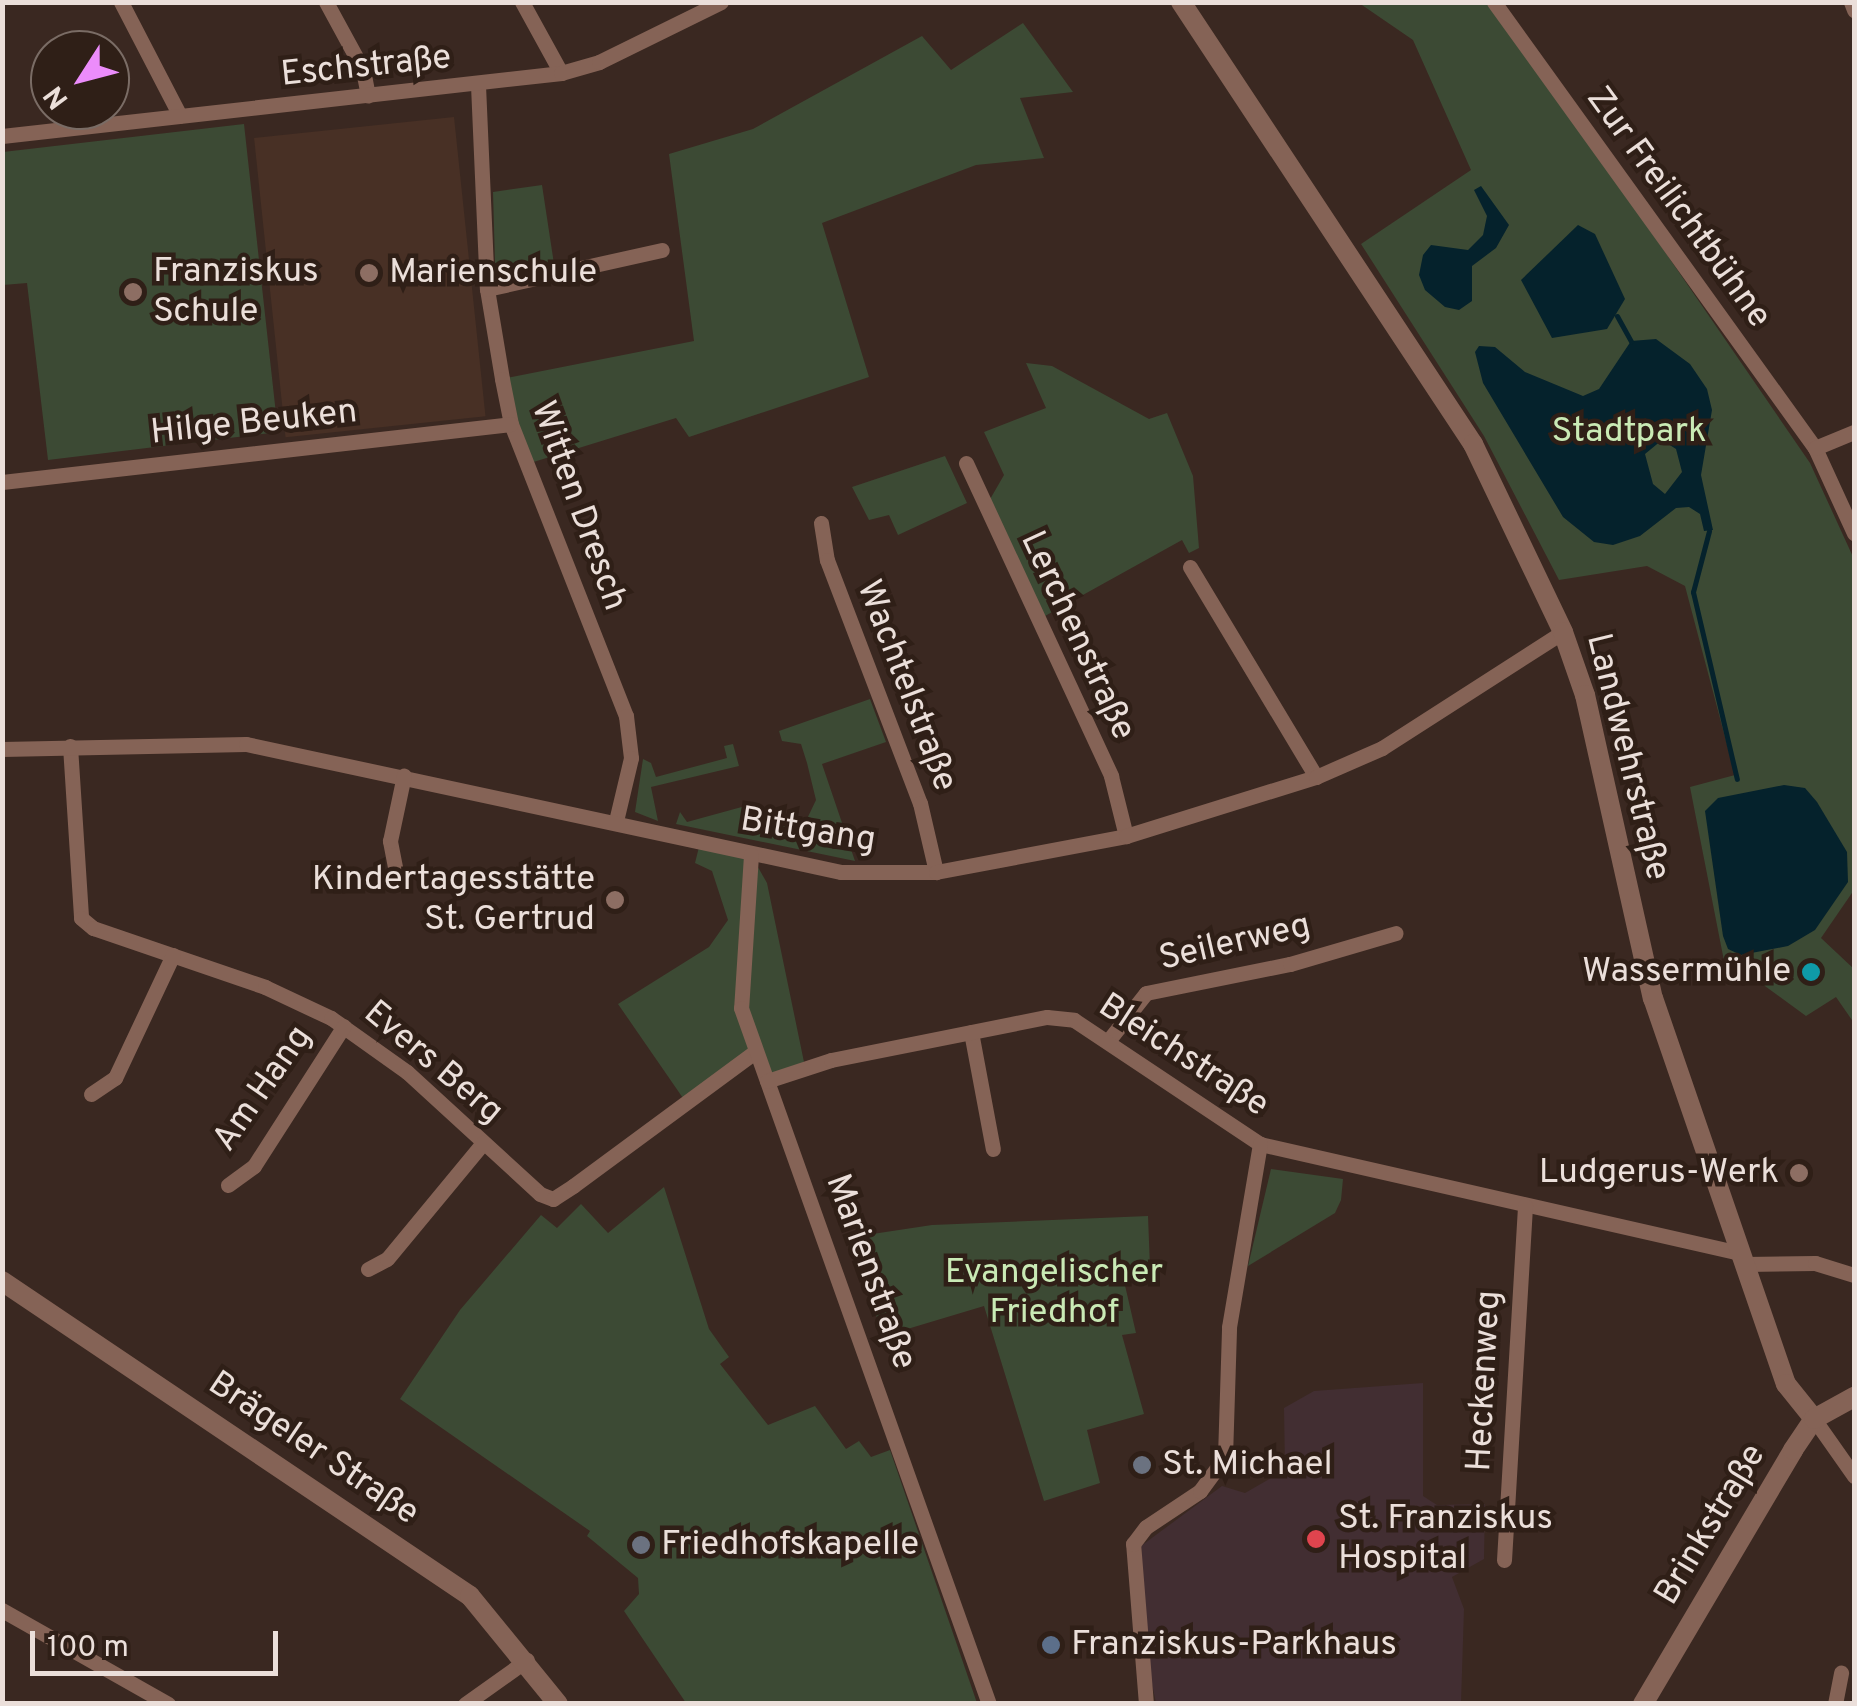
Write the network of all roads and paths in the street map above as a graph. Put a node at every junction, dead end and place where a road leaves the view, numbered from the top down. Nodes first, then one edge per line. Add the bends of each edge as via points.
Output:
1 (121, 2) edge
2 (326, 2) edge
3 (522, 2) edge
4 (1181, 2) edge
5 (1494, 2) edge
6 (1852, 2) edge
7 (715, 4) edge
8 (1854, 10) edge
9 (560, 73) junction
10 (478, 85) junction
11 (368, 96) junction
12 (180, 116) junction
13 (2, 136) edge
14 (662, 250) dead end
15 (487, 289) junction
16 (512, 424) junction
17 (1854, 432) edge
18 (1815, 448) junction
19 (966, 463) dead end
20 (2, 482) edge
21 (820, 522) dead end
22 (1854, 533) edge
23 (1190, 567) dead end
24 (1562, 632) junction
25 (70, 746) junction
26 (2, 750) edge
27 (404, 775) junction
28 (1316, 777) junction
29 (616, 821) junction
30 (1126, 836) junction
31 (751, 855) junction
32 (396, 872) dead end
33 (936, 872) junction
34 (1396, 933) dead end
35 (173, 955) junction
36 (344, 1026) junction
37 (971, 1032) junction
38 (1108, 1041) junction
39 (755, 1052) junction
40 (766, 1082) junction
41 (91, 1094) dead end
42 (483, 1144) junction
43 (1260, 1144) junction
44 (993, 1150) dead end
45 (228, 1184) dead end
46 (1524, 1206) junction
47 (1743, 1258) junction
48 (368, 1269) dead end
49 (1854, 1275) edge
50 (2, 1280) edge
51 (1854, 1397) edge
52 (1814, 1419) junction
53 (1854, 1476) edge
54 (1504, 1560) dead end
55 (2, 1610) edge
56 (527, 1660) junction
57 (1841, 1673) dead end
58 (168, 1704) edge
59 (465, 1704) edge
60 (558, 1704) edge
61 (989, 1704) edge
62 (1146, 1704) edge
63 (1643, 1704) edge
64 (1835, 1704) edge

1 - 12 street
2 - 11 street via 363,70
3 - 9 street
4 - 24 street, Landwehrstraße via 1474,444
5 - 18 street, Zur Freilichtbühne
6 - 8 street
7 - 9 street, Eschstraße
9 - 10 street, Eschstraße
10 - 11 street, Eschstraße
10 - 15 street, Witten Dresch
11 - 12 street, Eschstraße
12 - 13 street, Eschstraße
14 - 15 street
15 - 16 street, Witten Dresch
16 - 20 street, Hilge Beuken
16 - 29 street, Witten Dresch via 626,716 631,758
17 - 18 street
18 - 22 street, Zur Freilichtbühne
19 - 30 street, Lerchenstraße via 1111,776
21 - 33 street, Wachtelstraße via 827,560 920,804
23 - 28 street
24 - 28 street, Bittgang via 1382,748
24 - 47 street, Landwehrstraße via 1584,695 1646,976
25 - 26 street, Bittgang
25 - 27 street, Bittgang via 246,744
25 - 35 street, Evers Berg via 81,918
27 - 29 street, Bittgang
27 - 32 street via 390,841
28 - 30 street, Bittgang
29 - 31 street, Bittgang
30 - 33 street, Bittgang
31 - 33 street, Bittgang via 841,872
31 - 39 street, Marienstraße via 738,988
34 - 38 street, Seilerweg via 1290,964 1146,993
35 - 36 street, Evers Berg via 265,987
35 - 41 street via 115,1078
36 - 42 street, Evers Berg via 407,1072
36 - 45 street, Am Hang via 254,1166
37 - 38 street, Bleichstraße via 1047,1017 1074,1020
37 - 40 street, Bleichstraße via 831,1060
37 - 44 street
38 - 43 street, Bleichstraße
39 - 40 street, Marienstraße
39 - 42 street, Evers Berg via 554,1200
40 - 61 street, Marienstraße
42 - 48 street via 388,1258
43 - 46 street, Bleichstraße
43 - 62 street via 1229,1327 1226,1457 1200,1491 1146,1527 1133,1544
46 - 47 street, Bleichstraße
46 - 54 street, Heckenweg
47 - 49 street, Bleichstraße via 1815,1263
47 - 52 street, Landwehrstraße via 1786,1384
50 - 56 street, Brägeler Straße via 458,1588
51 - 52 street
52 - 53 street
52 - 63 street, Brinkstraße
55 - 58 street
56 - 59 street
56 - 60 street, Brägeler Straße
57 - 64 street

